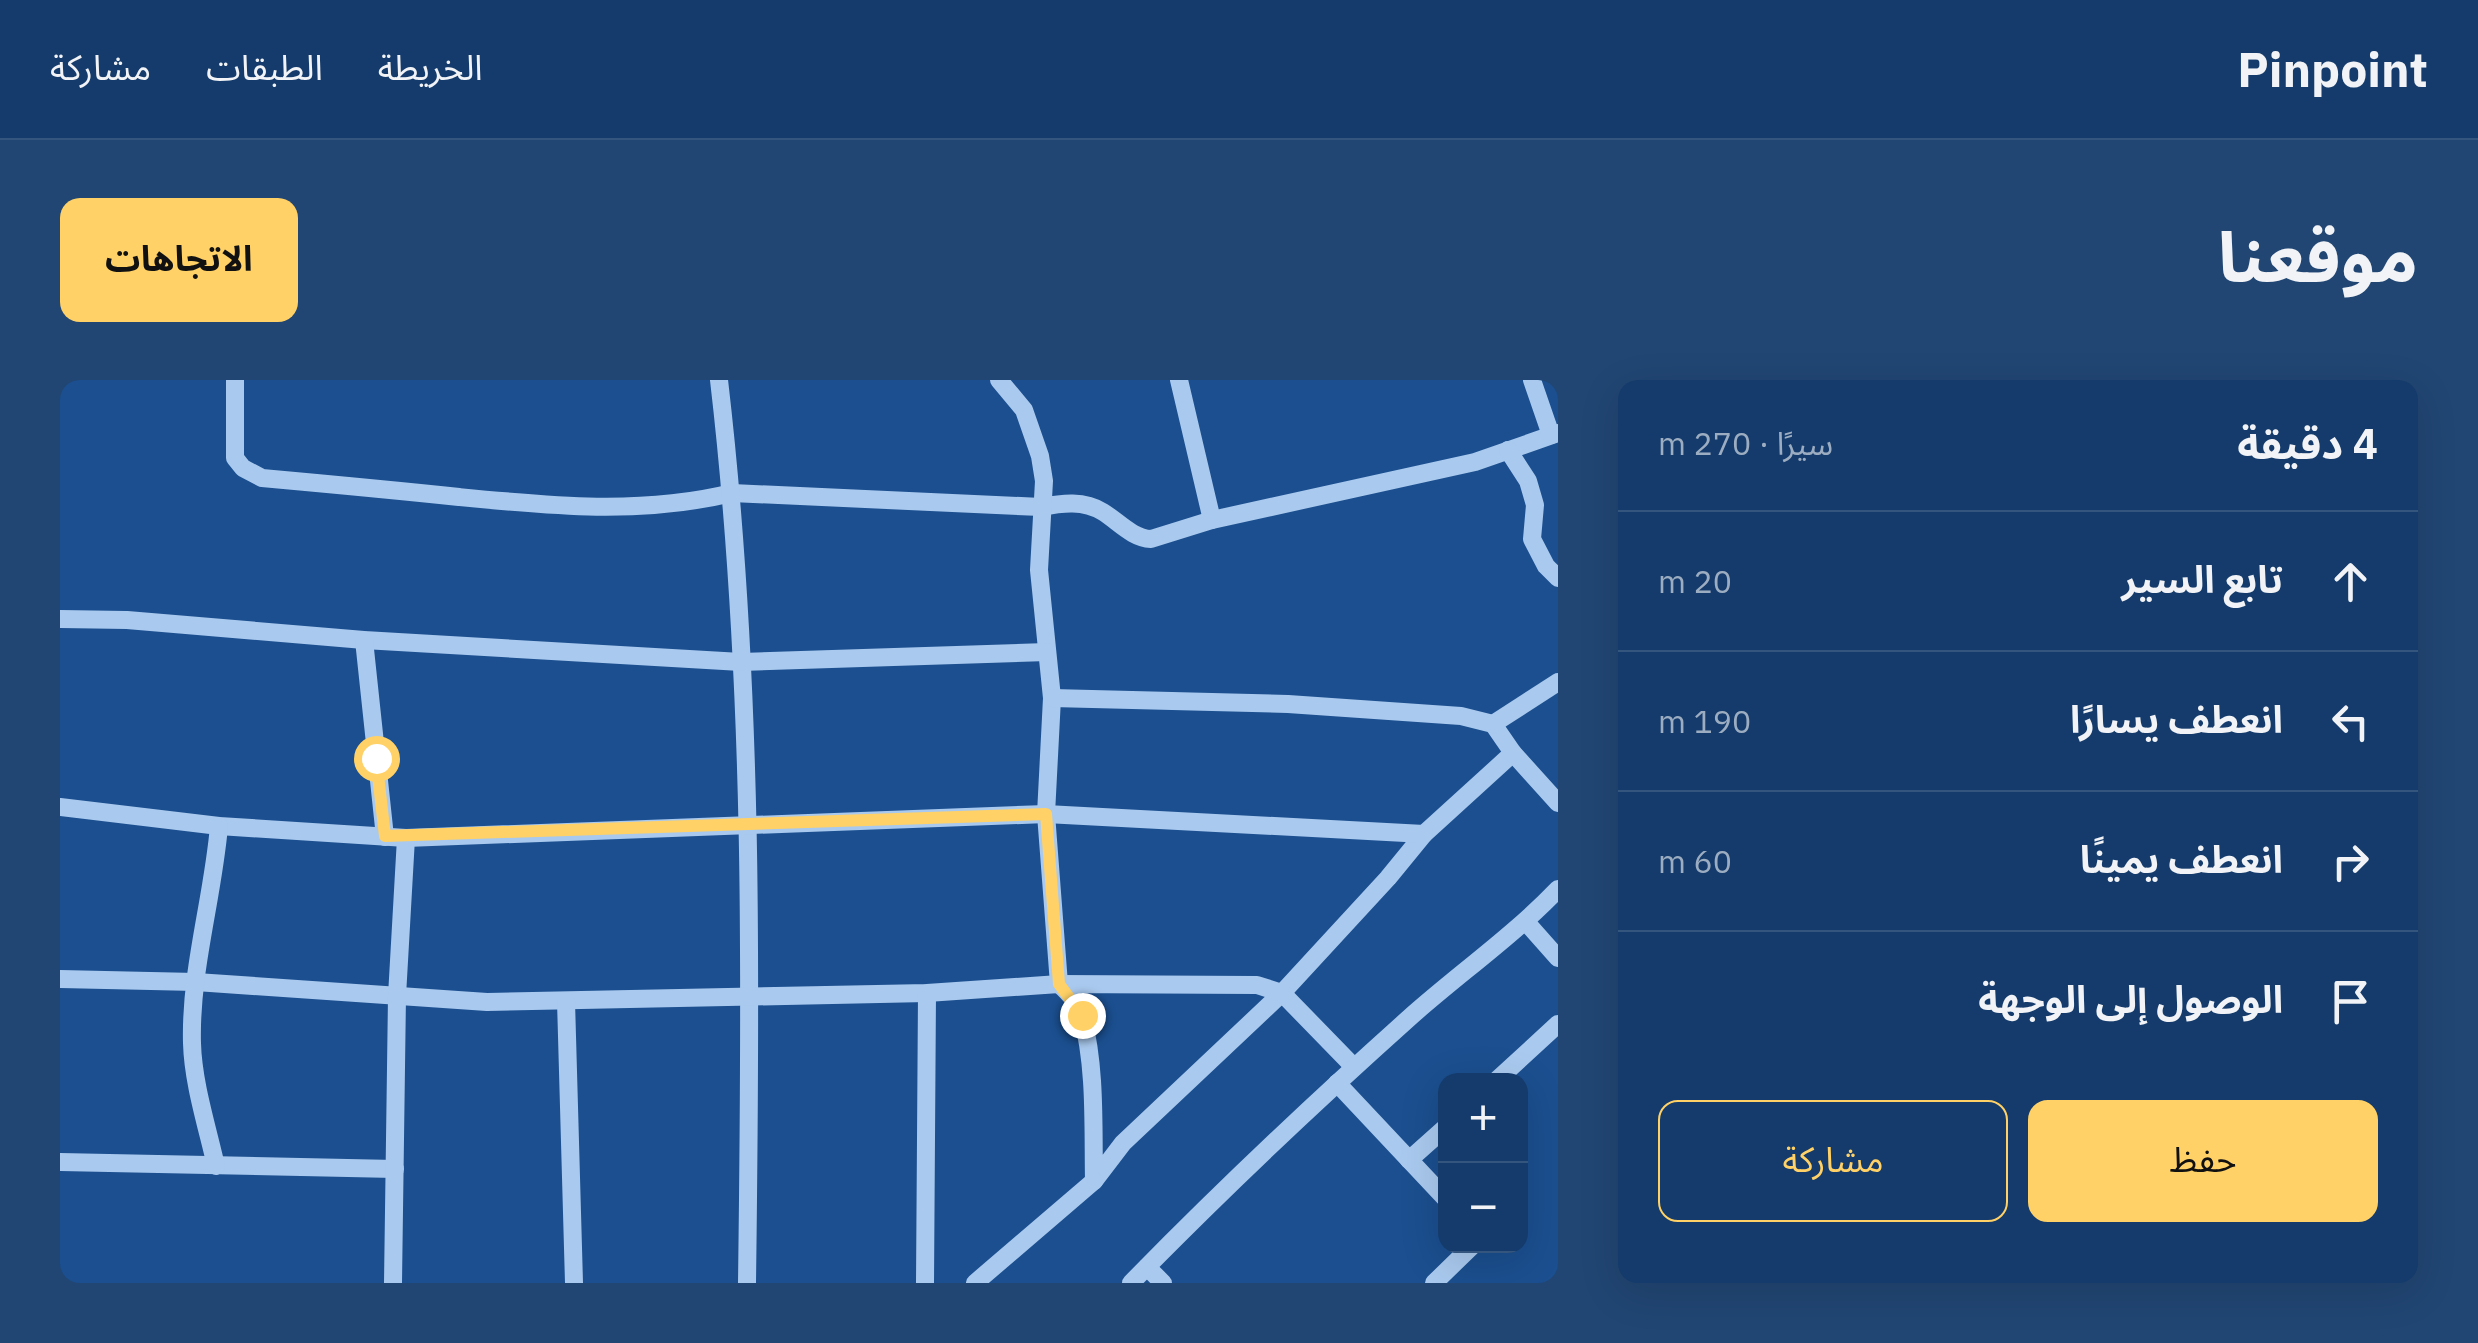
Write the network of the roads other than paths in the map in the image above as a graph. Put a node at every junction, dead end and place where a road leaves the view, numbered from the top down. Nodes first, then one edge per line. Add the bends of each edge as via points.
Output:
1 (236, 380) edge
2 (718, 380) edge
3 (999, 380) edge
4 (1180, 380) edge
5 (1532, 380) edge
6 (1554, 434) edge
7 (1508, 450) junction
8 (732, 492) junction
9 (1041, 507) junction
10 (1212, 520) junction
11 (1558, 578) edge
12 (60, 620) edge
13 (364, 640) junction
14 (1048, 652) junction
15 (742, 662) junction
16 (1558, 682) edge
17 (1052, 698) junction
18 (1493, 724) junction
19 (1513, 753) junction
20 (1558, 803) edge
21 (60, 808) edge
22 (1046, 814) junction
23 (747, 823) junction
24 (219, 826) junction
25 (1424, 834) junction
26 (385, 836) junction
27 (406, 838) junction
28 (1558, 889) edge
29 (1526, 922) junction
30 (1558, 958) edge
31 (60, 979) edge
32 (196, 982) junction
33 (1059, 984) junction
34 (1282, 992) junction
35 (927, 993) junction
36 (396, 996) junction
37 (751, 997) junction
38 (566, 1000) junction
39 (1558, 1024) edge
40 (1354, 1067) junction
41 (1504, 1073) edge
42 (1336, 1083) junction
43 (1438, 1134) edge
44 (1409, 1160) junction
45 (60, 1162) edge
46 (216, 1166) junction
47 (394, 1169) junction
48 (1094, 1181) junction
49 (1438, 1191) edge
50 (1465, 1253) edge
51 (1147, 1267) junction
52 (393, 1283) edge
53 (574, 1283) edge
54 (747, 1283) edge
55 (925, 1283) edge
56 (974, 1283) edge
57 (1131, 1283) edge
58 (1163, 1283) edge
59 (1434, 1283) edge

1 - 8 street via 235,458 262,478 543,505 651,507
2 - 8 street
3 - 9 street via 1033,432 1044,481
4 - 10 street
5 - 6 street
6 - 7 street
7 - 10 street
7 - 11 street via 1535,505 1532,539
8 - 9 street
8 - 15 street
9 - 10 street via 1079,503 1143,539
9 - 14 street via 1039,589
12 - 13 street
13 - 15 street
13 - 26 street
14 - 15 street
14 - 17 street
15 - 23 street
16 - 18 street
17 - 18 street via 1440,712
17 - 22 street
18 - 19 street
19 - 20 street
19 - 25 street
21 - 24 street
22 - 23 street
22 - 25 street
22 - 33 street
23 - 27 street
23 - 37 street
24 - 26 street
24 - 32 street
25 - 34 street
26 - 27 street
27 - 36 street
28 - 29 street
29 - 30 street
29 - 40 street
31 - 32 street
32 - 36 street
32 - 46 street via 192,1045
33 - 34 street via 1258,985
33 - 35 street
33 - 48 street via 1082,1015
34 - 40 street
34 - 48 street via 1123,1144
35 - 37 street
35 - 55 street
36 - 38 street
36 - 47 street
37 - 38 street
37 - 54 street
38 - 53 street
39 - 41 street
40 - 42 street
42 - 44 street
42 - 51 street
43 - 44 street
44 - 49 street
45 - 46 street
46 - 47 street
47 - 52 street
48 - 56 street
50 - 59 street
51 - 57 street
51 - 58 street

